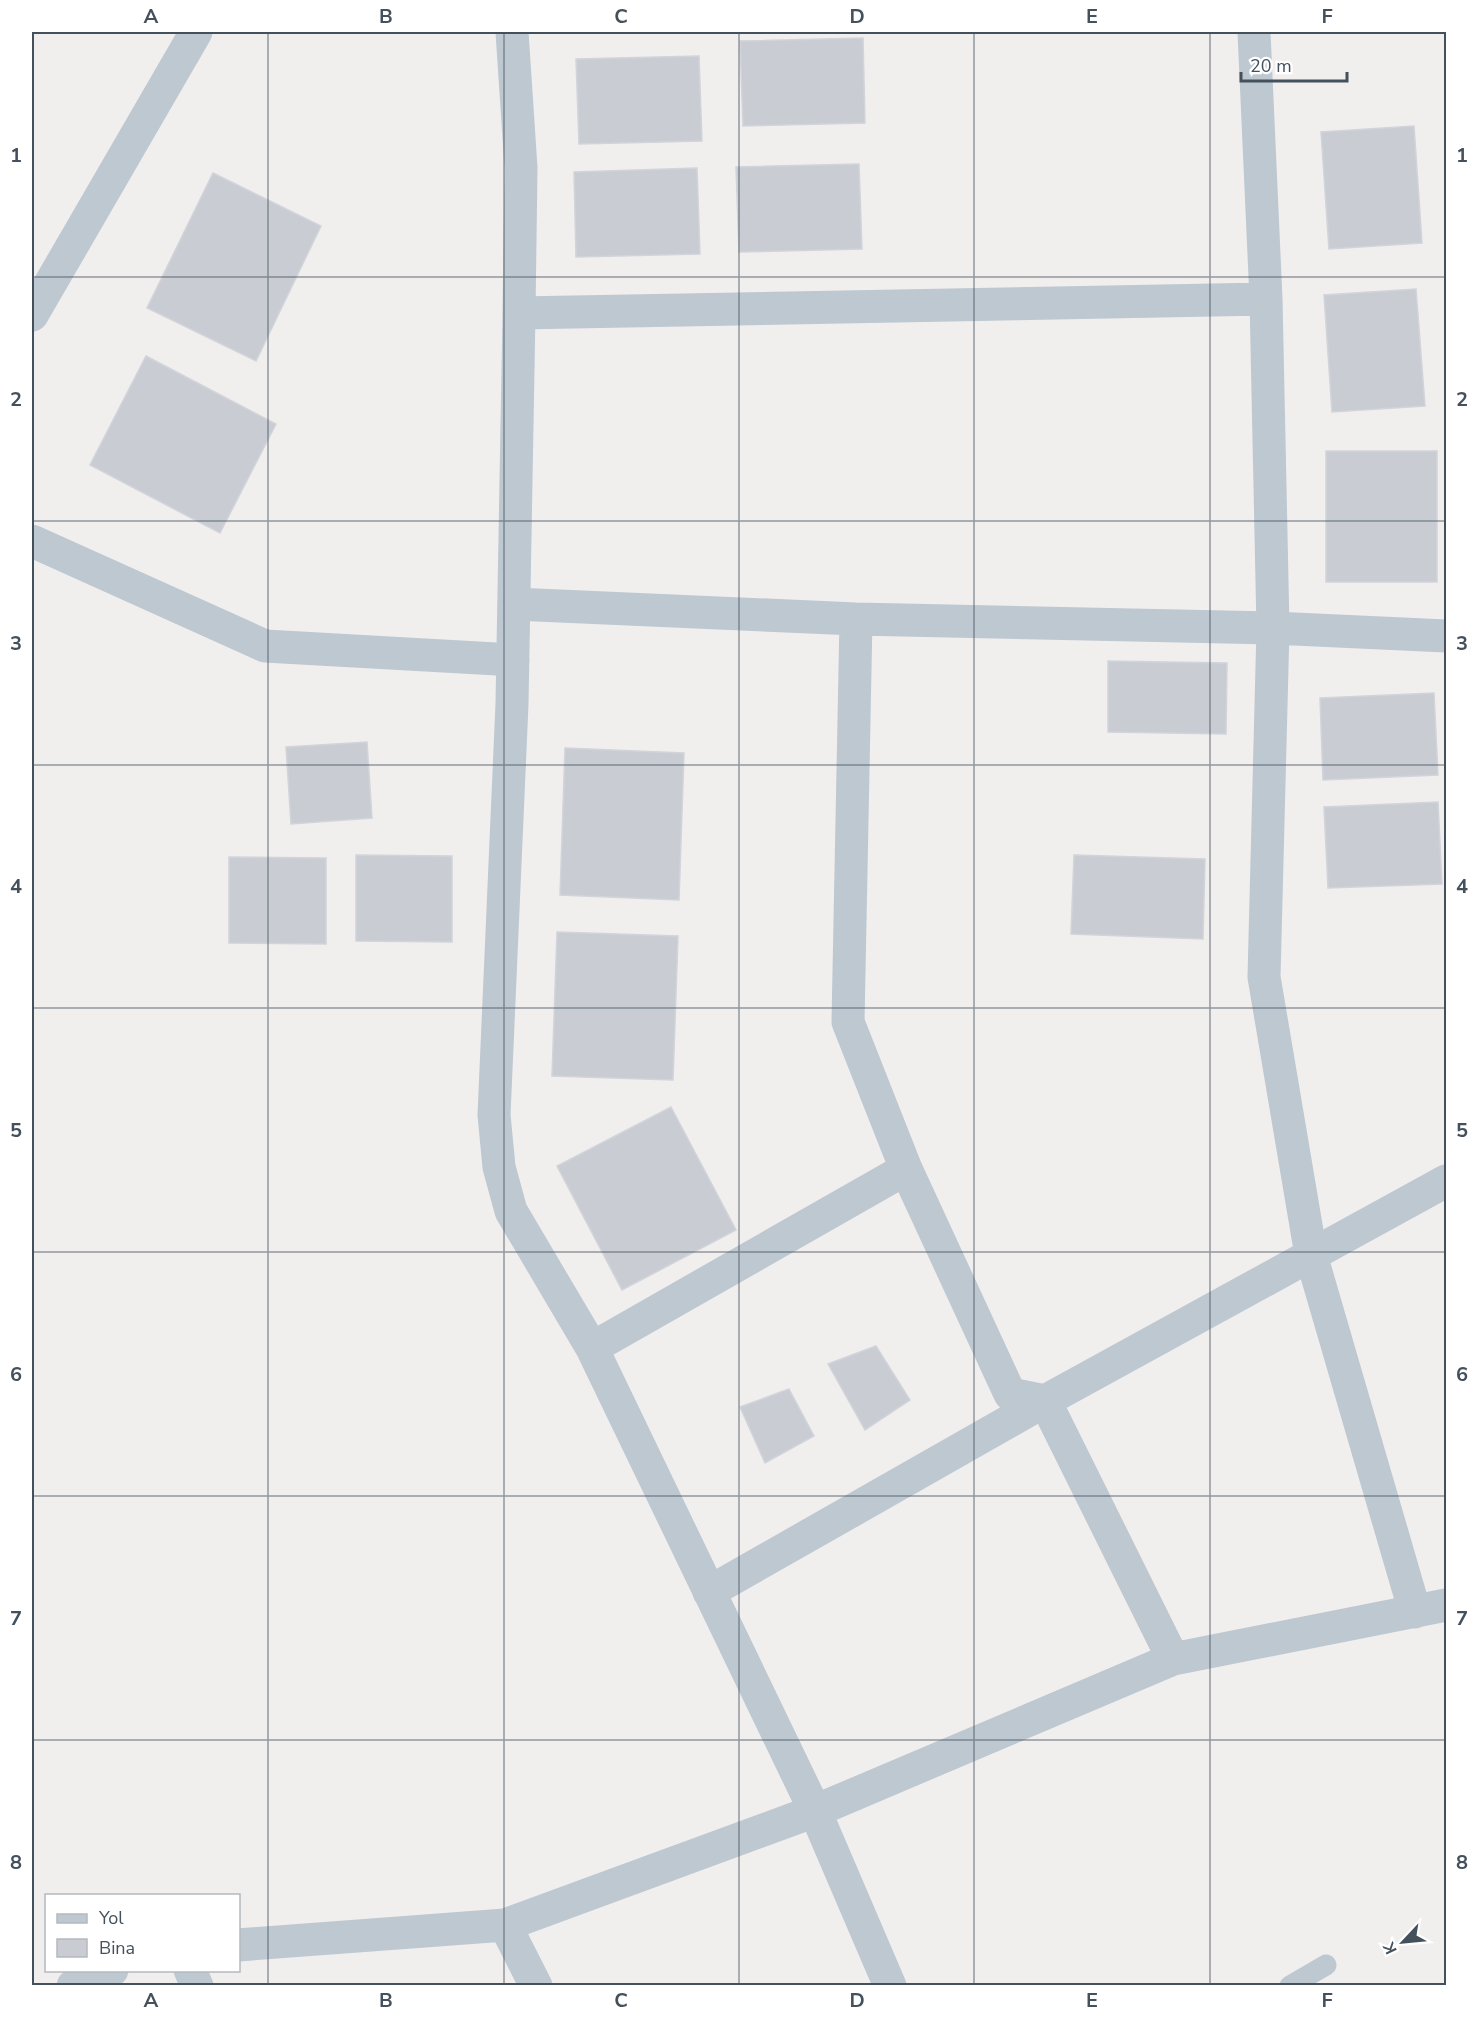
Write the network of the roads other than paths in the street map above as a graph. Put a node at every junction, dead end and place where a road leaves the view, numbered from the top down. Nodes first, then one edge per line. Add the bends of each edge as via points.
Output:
1 (196, 32) edge
2 (512, 32) edge
3 (1254, 32) edge
4 (1266, 299) junction
5 (519, 313) junction
6 (32, 315) edge
7 (32, 541) edge
8 (514, 604) junction
9 (856, 619) junction
10 (1273, 628) junction
11 (1446, 636) edge
12 (513, 660) junction
13 (906, 1169) junction
14 (1446, 1181) edge
15 (1311, 1255) junction
16 (592, 1348) junction
17 (1045, 1401) junction
18 (709, 1592) junction
19 (1431, 1609) edge
20 (1173, 1659) junction
21 (815, 1811) junction
22 (505, 1925) junction
23 (240, 1945) edge
24 (1326, 1965) dead end
25 (109, 1972) edge
26 (190, 1972) edge
27 (73, 1986) edge
28 (197, 1986) edge
29 (536, 1986) edge
30 (890, 1986) edge
31 (1290, 1986) edge

1 - 6 street
2 - 5 street via 521,168
3 - 4 street
4 - 5 street
4 - 10 street
5 - 8 street
7 - 12 street via 265,646
8 - 9 street
8 - 12 street
9 - 10 street
9 - 13 street via 848,1022
10 - 11 street
10 - 15 street via 1264,977
12 - 16 street via 494,1115 498,1156 512,1211
13 - 16 street
13 - 17 street via 1010,1394
14 - 15 street
15 - 17 street
15 - 19 street
16 - 18 street
17 - 18 street
17 - 20 street
18 - 21 street
19 - 20 street
20 - 21 street
21 - 22 street
21 - 30 street
22 - 23 street
22 - 29 street
24 - 31 lane
25 - 27 street
26 - 28 street

